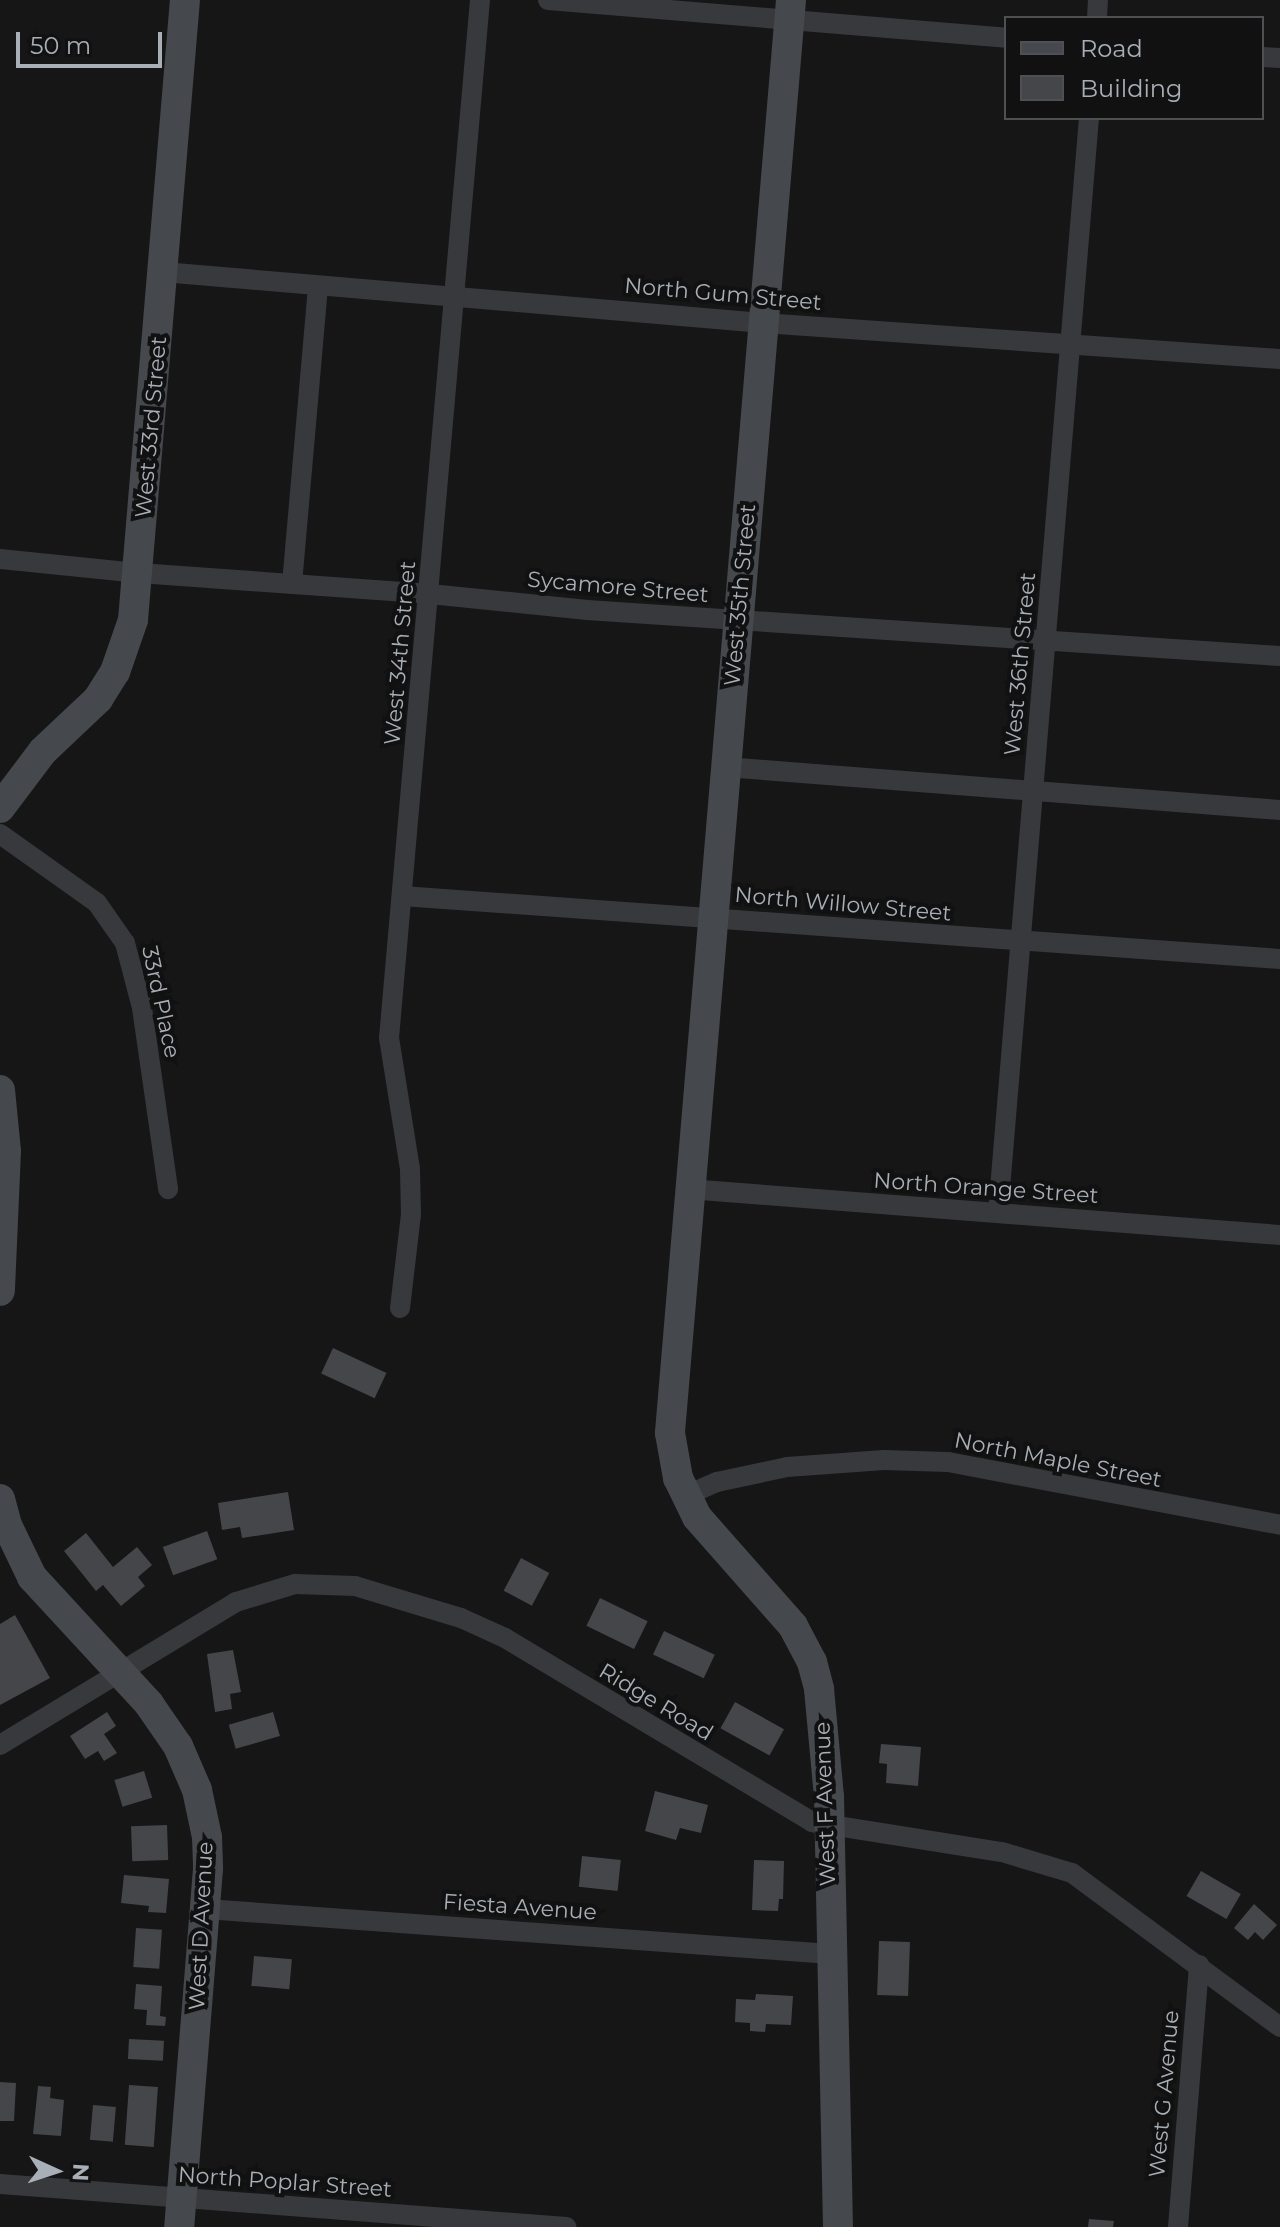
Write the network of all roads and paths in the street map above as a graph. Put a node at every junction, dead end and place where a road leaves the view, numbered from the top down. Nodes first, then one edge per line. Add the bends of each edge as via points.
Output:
1 (185, 0) edge
2 (480, 0) edge
3 (548, 0) edge
4 (790, 10) edge
5 (1004, 38) edge
6 (1089, 120) edge
7 (163, 272) junction
8 (318, 288) junction
9 (456, 298) junction
10 (763, 323) junction
11 (1070, 343) junction
12 (1280, 359) edge
13 (0, 559) edge
14 (139, 573) junction
15 (292, 584) junction
16 (430, 594) junction
17 (737, 620) junction
18 (1047, 639) junction
19 (1280, 656) edge
20 (725, 767) junction
21 (1033, 791) junction
22 (0, 808) edge
23 (1280, 810) edge
24 (0, 834) edge
25 (402, 896) junction
26 (712, 917) junction
27 (1023, 938) junction
28 (1280, 959) edge
29 (0, 1090) edge
30 (168, 1189) dead end
31 (688, 1189) junction
32 (998, 1213) junction
33 (1280, 1235) edge
34 (0, 1291) edge
35 (400, 1308) dead end
36 (685, 1496) junction
37 (0, 1499) edge
38 (1280, 1525) edge
39 (119, 1672) junction
40 (0, 1745) edge
41 (828, 1825) junction
42 (206, 1909) junction
43 (830, 1954) junction
44 (1199, 1965) junction
45 (1280, 2027) edge
46 (0, 2184) edge
47 (180, 2213) edge
48 (566, 2227) edge
49 (838, 2227) edge
50 (1178, 2227) edge

1 - 7 street, West 33rd Street
2 - 9 street, West 34th Street
3 - 4 street
4 - 5 street
4 - 10 street, West 35th Street
6 - 11 street, West 36th Street
7 - 8 street, North Gum Street
7 - 14 street, West 33rd Street
8 - 9 street, North Gum Street
8 - 15 street
9 - 10 street, North Gum Street
9 - 16 street, West 34th Street
10 - 11 street, North Gum Street
10 - 17 street, West 35th Street
11 - 12 street, North Gum Street
11 - 18 street, West 36th Street
13 - 14 street, Sycamore Street
14 - 15 street, Sycamore Street
14 - 22 street, West 33rd Street via 130,633 115,672 82,716 34,761
15 - 16 street, Sycamore Street
16 - 17 street, Sycamore Street
16 - 25 street, West 34th Street
17 - 18 street, Sycamore Street
17 - 20 street, West 35th Street
18 - 19 street, Sycamore Street
18 - 21 street, West 36th Street
20 - 21 street
20 - 26 street, West 35th Street
21 - 23 street
21 - 27 street, West 36th Street
24 - 30 street, 33rd Place via 97,903 125,943 142,1008
25 - 26 street, North Willow Street
25 - 35 street, West 34th Street via 389,1038 410,1169 411,1214
26 - 27 street, North Willow Street
26 - 31 street, West 35th Street
27 - 28 street, North Willow Street
27 - 32 street, West 36th Street
29 - 34 street via 6,1151
31 - 32 street, North Orange Street
31 - 36 street, West F Avenue via 670,1433
32 - 33 street, North Orange Street
36 - 38 street, North Maple Street via 717,1482 787,1467 948,1462
36 - 41 street, West F Avenue via 712,1538 793,1626 812,1662 826,1749
37 - 39 street, West D Avenue via 32,1577
39 - 40 street, Ridge Road
39 - 41 street, Ridge Road via 262,1591 295,1584 355,1586 492,1632 797,1816
39 - 42 street, West D Avenue via 168,1730 192,1776 207,1837
41 - 43 street, West F Avenue
41 - 44 street, Ridge Road via 1055,1865 1103,1893
42 - 43 street, Fiesta Avenue
42 - 47 street, West D Avenue
43 - 49 street, West F Avenue
44 - 45 street, Ridge Road
44 - 50 street, West G Avenue
46 - 47 street, North Poplar Street
47 - 48 street, North Poplar Street

